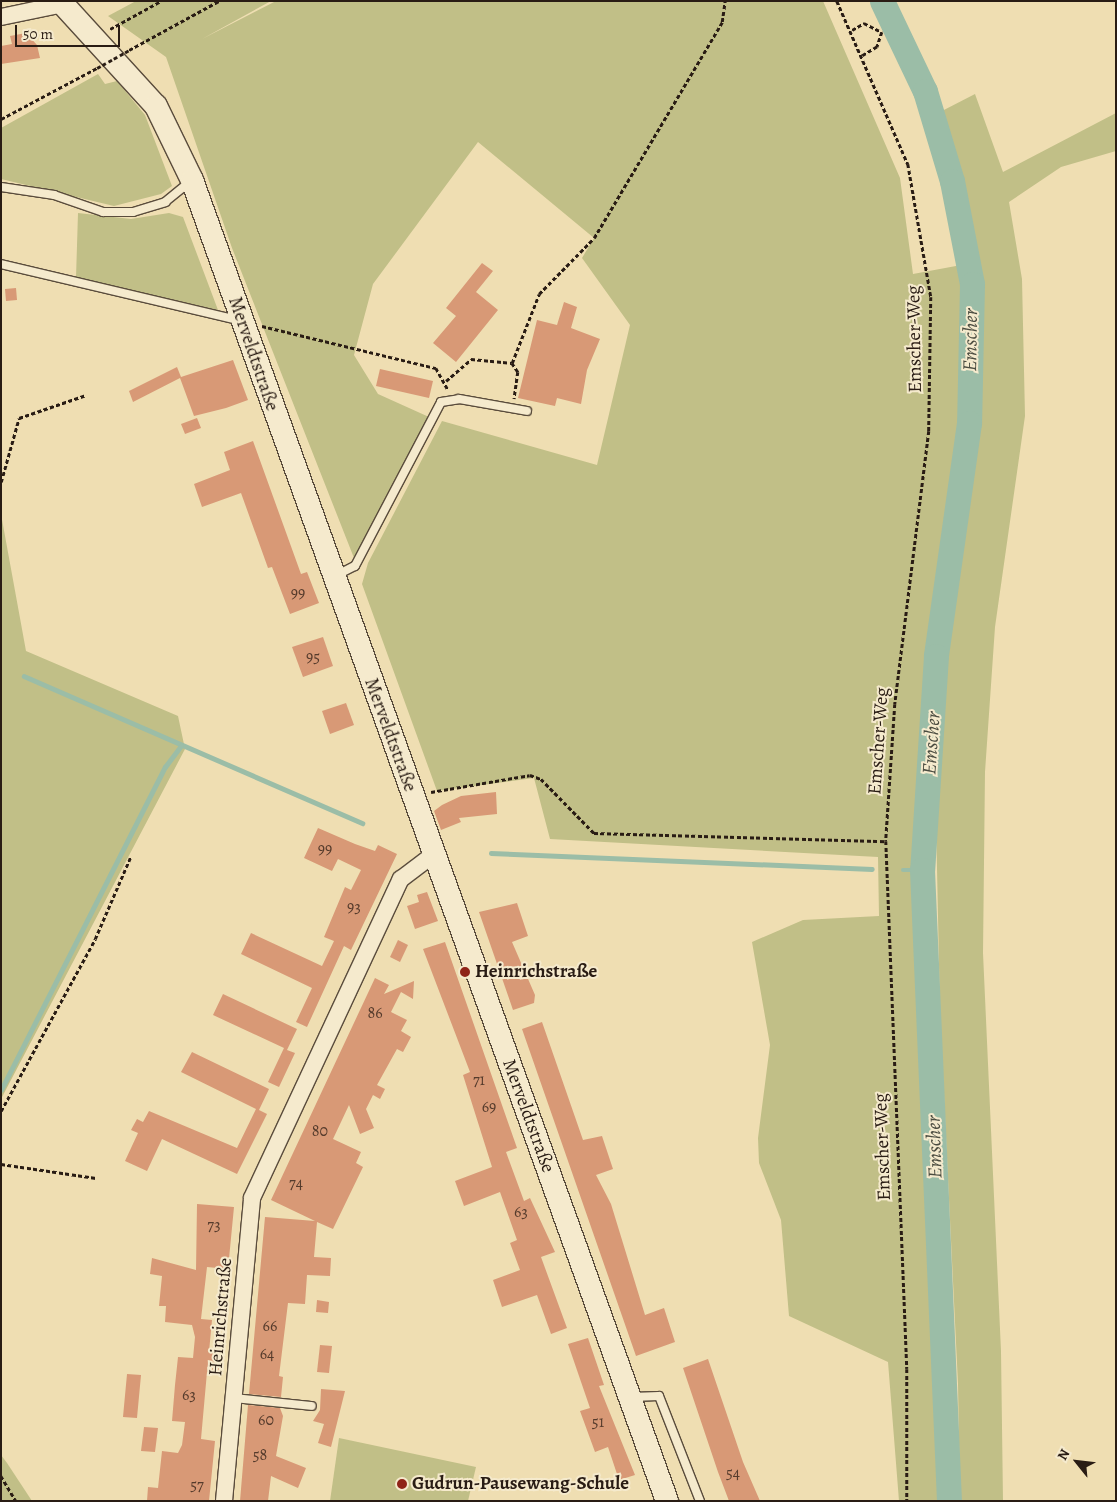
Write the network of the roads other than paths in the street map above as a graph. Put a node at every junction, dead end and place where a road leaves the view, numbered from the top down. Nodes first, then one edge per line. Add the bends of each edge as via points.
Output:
1 (62, 2) edge
2 (1, 17) edge
3 (192, 180) junction
4 (1, 187) edge
5 (1, 264) edge
6 (240, 320) junction
7 (527, 411) dead end
8 (332, 577) junction
9 (432, 856) junction
10 (234, 1398) junction
11 (630, 1398) junction
12 (312, 1406) dead end
13 (224, 1501) edge
14 (666, 1501) edge
15 (700, 1501) edge

1 - 2 street
1 - 3 main road, Merveldtstraße via 156,106
3 - 4 lane via 166,202 133,212 103,212 54,195
3 - 6 main road, Merveldtstraße
5 - 6 lane
6 - 8 main road, Merveldtstraße
7 - 8 lane via 450,398 441,402 355,566
8 - 9 main road, Merveldtstraße
9 - 10 street, Heinrichstraße via 402,879 252,1198
9 - 11 main road, Merveldtstraße
10 - 12 lane
10 - 13 street, Heinrichstraße
11 - 14 main road, Merveldtstraße
11 - 15 lane via 659,1396

